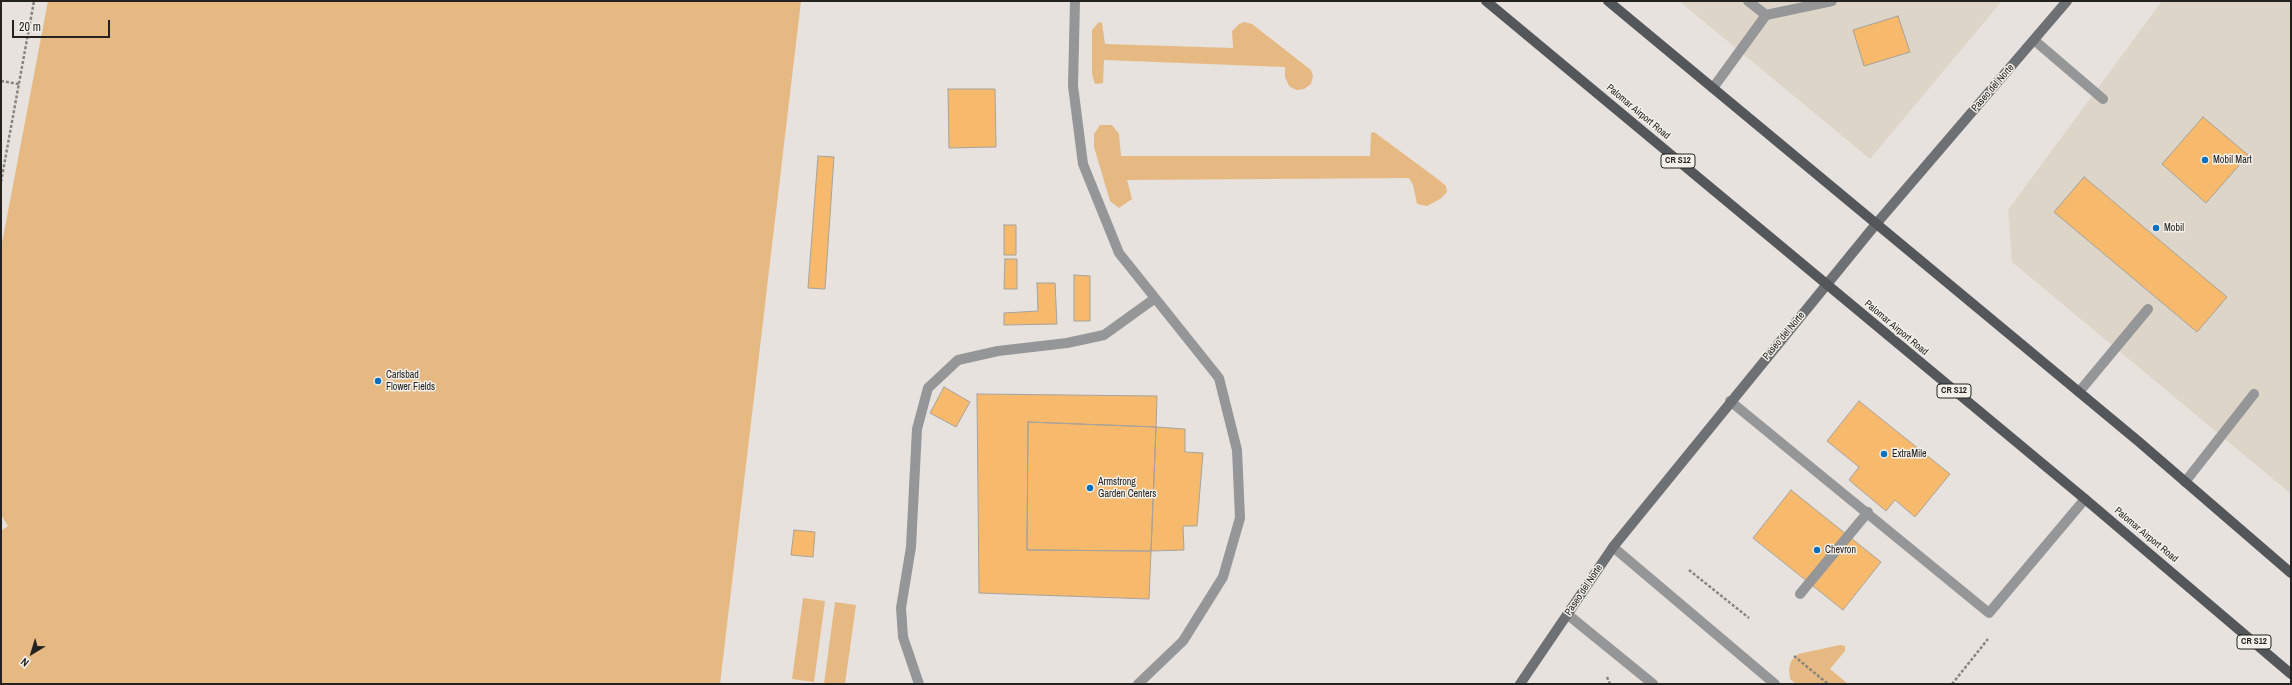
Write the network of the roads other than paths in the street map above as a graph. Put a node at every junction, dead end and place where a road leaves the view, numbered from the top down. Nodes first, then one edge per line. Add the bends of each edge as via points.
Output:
1 (1075, 1) edge
2 (1486, 1) edge
3 (1608, 1) edge
4 (1748, 1) edge
5 (1832, 1) edge
6 (2067, 1) edge
7 (1766, 15) junction
8 (2034, 40) junction
9 (1713, 88) junction
10 (2104, 98) dead end
11 (1876, 224) junction
12 (1827, 284) junction
13 (1154, 299) junction
14 (2148, 309) dead end
15 (2078, 392) junction
16 (2254, 394) dead end
17 (1730, 401) junction
18 (2185, 482) junction
19 (2084, 499) junction
20 (1868, 512) junction
21 (1613, 547) junction
22 (2291, 573) edge
23 (1800, 594) dead end
24 (1567, 614) junction
25 (2291, 674) edge
26 (919, 684) edge
27 (1138, 684) edge
28 (1520, 684) edge
29 (1653, 684) edge
30 (1775, 684) edge

1 - 13 lane via 1073,86 1083,164 1119,253
2 - 12 main road, Palomar Airport Road / CR S12
3 - 9 main road
4 - 7 lane
5 - 7 lane
6 - 8 main road, Paseo del Norte
7 - 9 lane
8 - 10 lane
8 - 11 main road, Paseo del Norte
9 - 11 main road
11 - 12 main road, Paseo del Norte
11 - 15 main road
12 - 17 main road, Paseo del Norte
12 - 19 main road, Palomar Airport Road / CR S12
13 - 26 lane via 1104,336 958,360 928,388 916,429 911,547 901,608 903,637
13 - 27 lane via 1179,326 1219,378 1237,450 1240,518 1223,577 1183,641
14 - 15 lane
15 - 18 main road
16 - 18 lane
17 - 20 lane
17 - 21 main road, Paseo del Norte
18 - 22 main road
19 - 20 lane via 1989,613
19 - 25 main road, Palomar Airport Road / CR S12
20 - 23 lane
21 - 24 main road, Paseo del Norte
21 - 30 lane
24 - 28 main road, Paseo del Norte
24 - 29 lane

